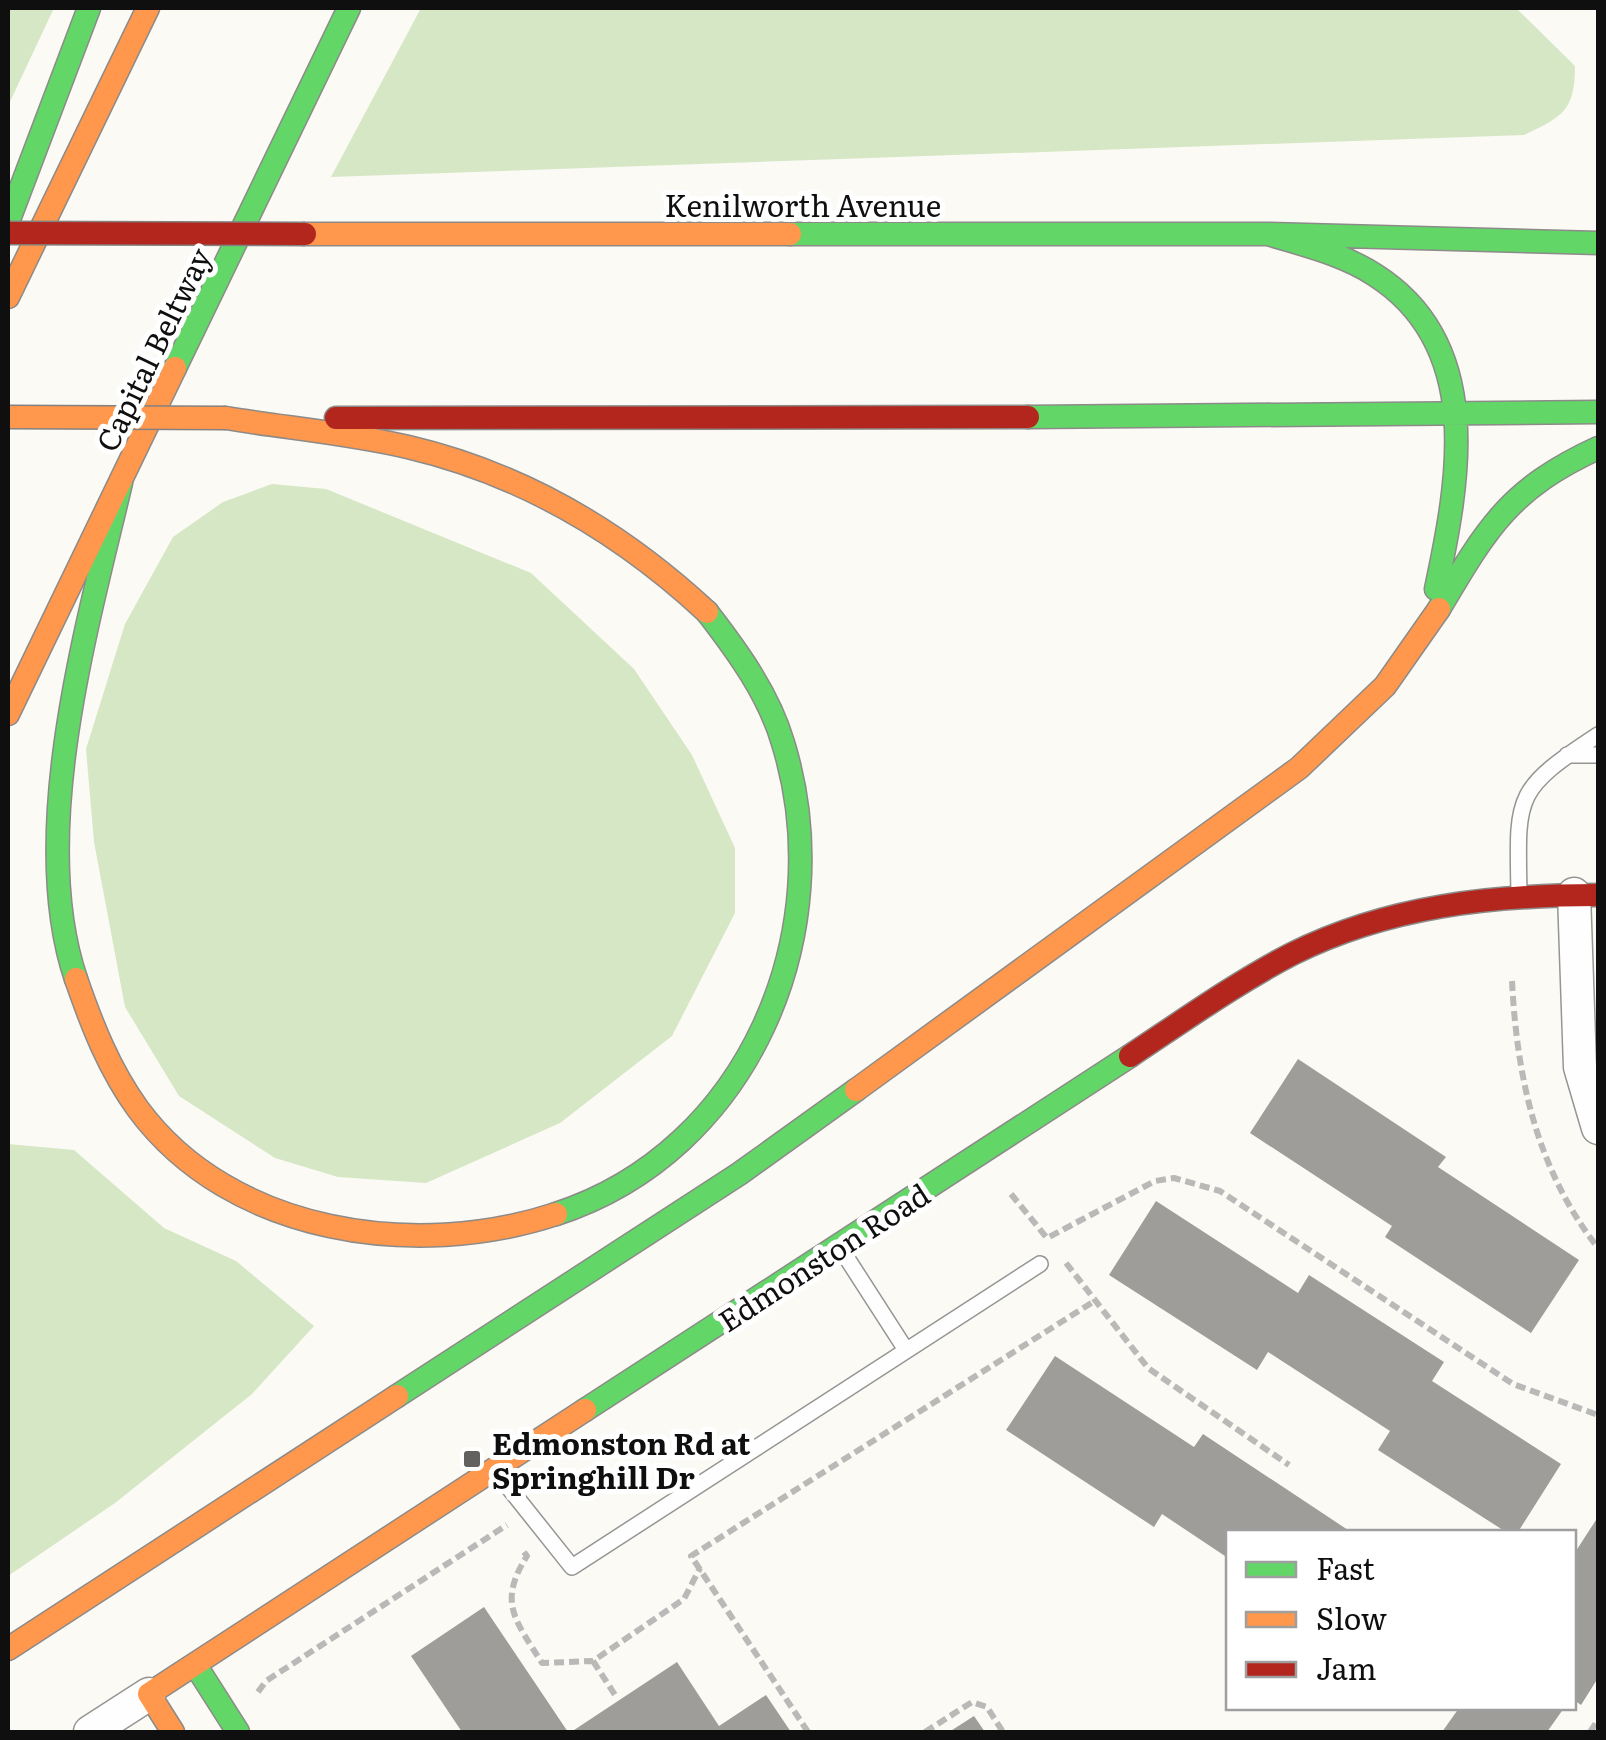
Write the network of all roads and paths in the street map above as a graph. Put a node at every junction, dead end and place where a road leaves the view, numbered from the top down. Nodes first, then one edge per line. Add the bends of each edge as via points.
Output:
1 (89, 8) edge
2 (148, 8) edge
3 (349, 8) edge
4 (8, 222) edge
5 (8, 234) edge
6 (1268, 234) junction
7 (1598, 243) edge
8 (8, 297) edge
9 (1598, 412) edge
10 (1460, 416) junction
11 (8, 417) edge
12 (226, 418) junction
13 (1598, 448) edge
14 (121, 483) junction
15 (1429, 621) junction
16 (8, 714) edge
17 (1598, 735) edge
18 (1598, 755) edge
19 (1567, 756) junction
20 (1586, 895) edge
21 (1519, 896) junction
22 (1512, 982) dead end
23 (1598, 1128) edge
24 (1011, 1194) dead end
25 (1047, 1238) junction
26 (838, 1246) junction
27 (1598, 1248) edge
28 (1040, 1264) dead end
29 (1096, 1300) junction
30 (906, 1350) junction
31 (1598, 1415) edge
32 (1288, 1465) dead end
33 (495, 1470) junction
34 (700, 1568) junction
35 (8, 1648) edge
36 (594, 1661) junction
37 (196, 1666) junction
38 (148, 1694) junction
39 (617, 1698) dead end
40 (258, 1700) dead end
41 (1598, 1720) edge
42 (90, 1732) edge
43 (174, 1732) edge
44 (238, 1732) edge
45 (808, 1732) edge
46 (925, 1732) edge
47 (1003, 1732) edge
48 (1590, 1732) edge

1 - 4 main road
2 - 8 main road
3 - 14 main road, Capital Beltway
5 - 6 main road, Kenilworth Avenue, bridge
6 - 7 main road, Kenilworth Avenue
6 - 10 main road via 1331,253 1386,282 1424,319 1448,361
9 - 10 main road
10 - 12 main road
10 - 15 main road via 1450,524
11 - 12 main road, bridge
12 - 14 main road via 433,453 533,488 619,538 691,592 740,648 776,718 794,785 804,860 798,933 774,1005 741,1070 639,1173 578,1206 513,1229 446,1240 370,1234 294,1218 224,1186 165,1140 119,1087 84,1030 59,958 48,862 58,751
13 - 15 main road via 1530,480 1510,500
14 - 16 main road, Capital Beltway
15 - 35 main road via 1402,664 1326,746 936,1035 739,1174
17 - 19 lane
18 - 19 lane
19 - 21 lane via 1543,772 1520,807
20 - 21 main road, Edmonston Road
20 - 23 street via 1578,1049
21 - 26 main road, Edmonston Road via 1410,910 1304,948
22 - 27 path via 1515,1045 1529,1110 1566,1201
24 - 25 path
25 - 29 path
25 - 31 path via 1154,1181 1194,1181 1220,1191 1514,1384
26 - 30 lane
26 - 33 main road, Edmonston Road
28 - 30 lane
29 - 32 path via 1166,1384
29 - 34 path via 691,1556
30 - 33 lane via 572,1567
33 - 37 main road, Edmonston Road
34 - 36 path via 684,1599
34 - 45 path
36 - 39 path
36 - 40 path via 542,1663 512,1614 513,1578 527,1556 506,1524 266,1681
37 - 38 main road, Edmonston Road
37 - 44 main road
38 - 42 street, Edmonston Road
38 - 43 main road
41 - 48 path
46 - 47 path via 972,1702 987,1707

